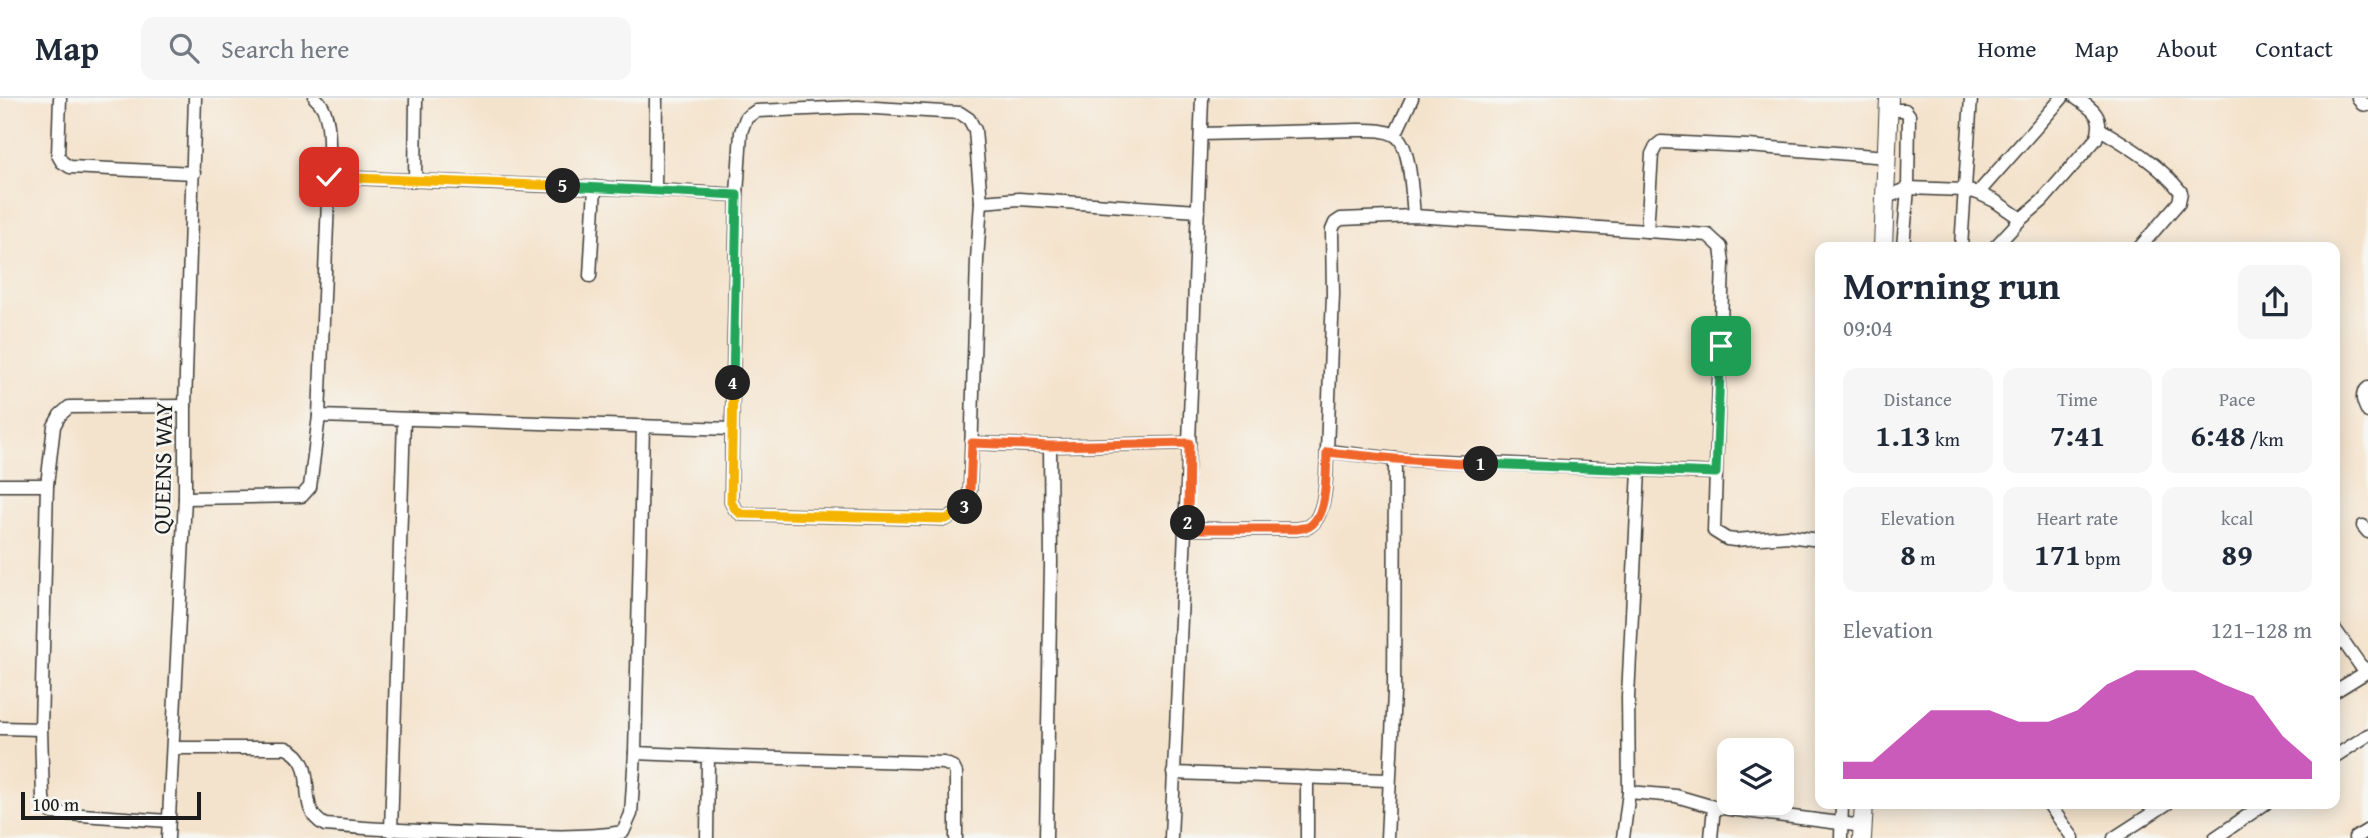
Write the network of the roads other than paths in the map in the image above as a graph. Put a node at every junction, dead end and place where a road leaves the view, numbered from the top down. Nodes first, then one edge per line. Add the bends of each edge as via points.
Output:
1 (60, 98) edge
2 (195, 98) edge
3 (315, 98) edge
4 (416, 98) edge
5 (656, 98) edge
6 (1202, 98) edge
7 (1412, 98) edge
8 (1971, 98) edge
9 (2062, 98) edge
10 (2076, 98) edge
11 (2358, 98) edge
12 (1897, 104) edge
13 (2368, 105) edge
14 (2100, 129) junction
15 (1201, 134) junction
16 (1395, 135) junction
17 (1887, 157) junction
18 (194, 173) junction
19 (329, 177) junction
20 (415, 181) junction
21 (595, 187) junction
22 (1908, 188) junction
23 (655, 190) junction
24 (1964, 190) junction
25 (1978, 193) junction
26 (737, 195) junction
27 (1885, 198) junction
28 (981, 202) junction
29 (1198, 211) junction
30 (1414, 216) junction
31 (2021, 219) junction
32 (1647, 231) junction
33 (1883, 242) edge
34 (1903, 242) edge
35 (1961, 242) edge
36 (2000, 242) edge
37 (2144, 242) edge
38 (590, 276) dead end
39 (2368, 388) edge
40 (185, 406) junction
41 (2368, 412) edge
42 (318, 416) junction
43 (404, 419) junction
44 (643, 426) junction
45 (732, 429) junction
46 (972, 443) junction
47 (1189, 443) junction
48 (1051, 446) junction
49 (1327, 452) junction
50 (1395, 459) junction
51 (1639, 470) junction
52 (1716, 473) junction
53 (0, 485) edge
54 (47, 485) junction
55 (185, 498) junction
56 (1187, 529) junction
57 (1815, 539) edge
58 (2340, 637) edge
59 (2368, 671) edge
60 (2340, 688) edge
61 (0, 728) edge
62 (41, 729) junction
63 (2368, 735) edge
64 (173, 748) junction
65 (635, 753) junction
66 (2340, 753) edge
67 (708, 756) junction
68 (1173, 773) junction
69 (1307, 777) junction
70 (1388, 780) junction
71 (1629, 792) junction
72 (1714, 807) junction
73 (1842, 809) edge
74 (1864, 809) edge
75 (2052, 809) edge
76 (2159, 809) edge
77 (2257, 809) edge
78 (168, 821) junction
79 (1841, 824) junction
80 (2368, 830) edge
81 (391, 831) junction
82 (1863, 832) edge
83 (168, 838) edge
84 (707, 838) edge
85 (956, 838) edge
86 (1046, 838) edge
87 (1171, 838) edge
88 (1307, 838) edge
89 (1387, 838) edge
90 (1623, 838) edge
91 (1711, 838) edge
92 (1841, 838) edge
93 (2073, 838) edge
94 (2114, 838) edge
95 (2215, 838) edge
96 (2356, 838) edge

1 - 18 street via 58,155 70,167
2 - 18 street, QUEENS WAY
3 - 19 street via 327,116
4 - 20 street
5 - 23 street
6 - 15 street
7 - 16 street
8 - 24 street
9 - 25 street
10 - 14 street via 2092,108
11 - 13 street
12 - 17 street
12 - 22 street via 1909,115
14 - 31 street via 2087,150
14 - 37 street via 2153,163 2180,192 2179,202
15 - 16 street via 1358,130
15 - 29 street
16 - 30 street via 1404,147
17 - 27 street
17 - 32 street via 1661,142 1652,154
18 - 40 street, QUEENS WAY
19 - 20 street
19 - 42 street
20 - 21 street
21 - 23 street
21 - 38 street
22 - 24 street
22 - 27 street
22 - 34 street
23 - 26 street
24 - 25 street
24 - 35 street
25 - 31 street
26 - 28 street via 746,118 756,111 858,107 960,113 969,119 975,130
26 - 45 street
27 - 33 street
28 - 29 street via 1019,199
28 - 46 street
29 - 47 street
30 - 32 street
30 - 49 street via 1341,219 1332,230
31 - 36 street
32 - 52 street via 1708,235 1721,247
39 - 41 street via 2362,401
40 - 54 street via 69,407 54,426
40 - 55 street, QUEENS WAY
42 - 43 street
42 - 55 street via 310,487 302,496
43 - 44 street
43 - 81 street
44 - 45 street
44 - 65 street
45 - 46 street via 731,502 741,514 946,519 962,511 967,502
46 - 48 street
47 - 48 street
47 - 56 street
48 - 86 street
49 - 50 street
49 - 56 street via 1324,498 1309,527
50 - 51 street
50 - 70 street via 1394,693
51 - 52 street
51 - 71 street via 1628,697
52 - 57 street via 1714,531 1735,540 1788,536
53 - 54 street
54 - 62 street
55 - 64 street, QUEENS WAY
56 - 68 street
58 - 59 street
59 - 60 street
61 - 62 street
62 - 78 street via 46,808 53,813
63 - 66 street
64 - 78 street, QUEENS WAY
64 - 81 street via 286,748 304,763 310,811 317,821
65 - 67 street
65 - 81 street via 631,814 622,832 582,837
67 - 84 street
67 - 85 street via 944,763 956,773
68 - 69 street
68 - 87 street
69 - 70 street
69 - 88 street
70 - 89 street
71 - 72 street via 1676,796
71 - 90 street
72 - 79 street
72 - 91 street
73 - 79 street
74 - 82 street
75 - 93 street
76 - 94 street
77 - 95 street
78 - 83 street, QUEENS WAY
79 - 82 street
79 - 92 street
80 - 96 street

